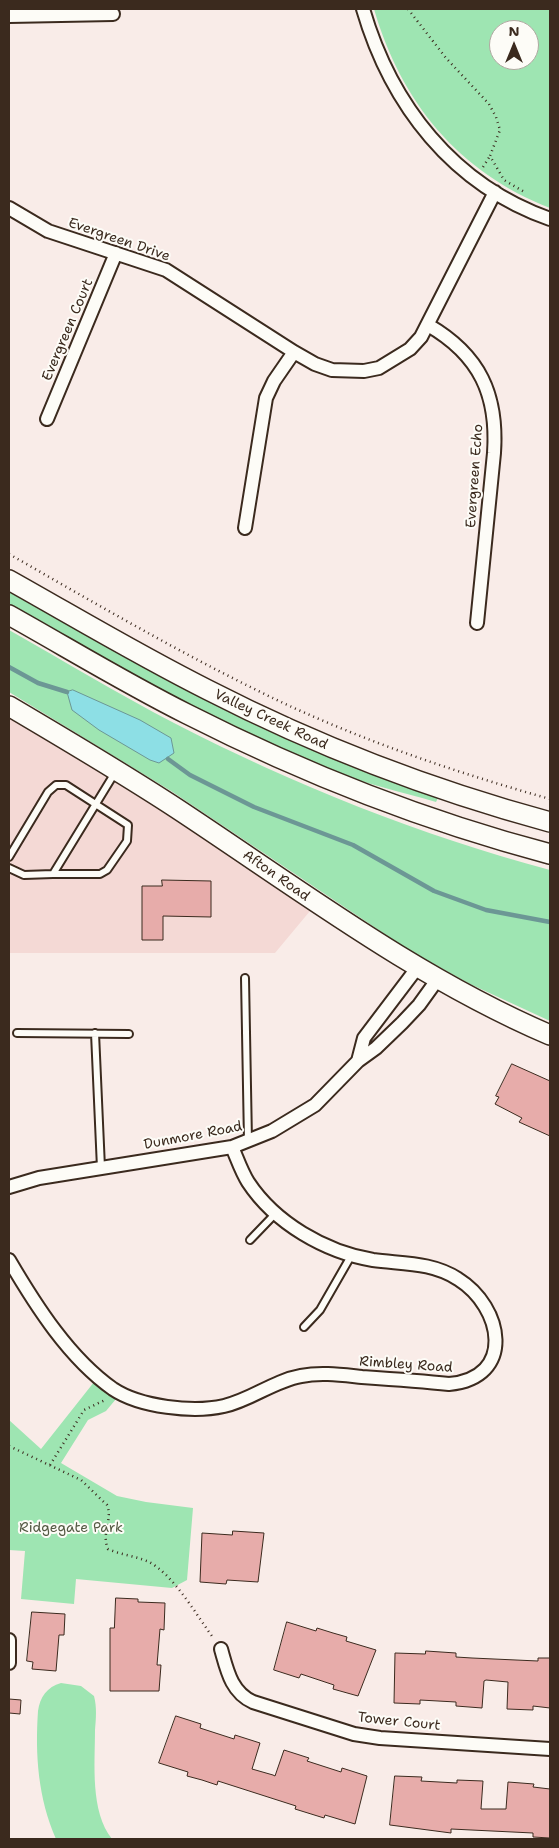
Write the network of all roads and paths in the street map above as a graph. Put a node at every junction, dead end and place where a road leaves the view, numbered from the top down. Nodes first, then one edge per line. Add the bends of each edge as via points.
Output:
1 (363, 9) edge
2 (408, 9) edge
3 (113, 14) dead end
4 (9, 16) edge
5 (495, 192) junction
6 (530, 195) dead end
7 (9, 208) edge
8 (550, 219) edge
9 (116, 253) junction
10 (428, 326) junction
11 (294, 352) junction
12 (48, 418) dead end
13 (245, 528) dead end
14 (9, 554) edge
15 (9, 580) edge
16 (9, 615) edge
17 (477, 623) dead end
18 (9, 706) edge
19 (116, 770) junction
20 (550, 799) edge
21 (96, 803) junction
22 (550, 822) edge
23 (550, 854) edge
24 (9, 856) edge
25 (9, 868) edge
26 (53, 874) junction
27 (417, 968) junction
28 (245, 978) dead end
29 (437, 980) junction
30 (17, 1033) dead end
31 (96, 1033) junction
32 (129, 1034) dead end
33 (550, 1035) edge
34 (358, 1061) junction
35 (248, 1141) junction
36 (232, 1147) junction
37 (101, 1168) junction
38 (9, 1187) edge
39 (276, 1213) junction
40 (250, 1240) dead end
41 (351, 1256) junction
42 (9, 1260) edge
43 (304, 1327) dead end
44 (114, 1390) junction
45 (9, 1446) edge
46 (50, 1465) junction
47 (9, 1640) edge
48 (221, 1649) joint
49 (9, 1663) edge
50 (550, 1749) edge

1 - 5 street via 390,78 418,124 452,160
2 - 6 path via 446,58 489,104 500,130 490,156 504,180
3 - 4 street
5 - 8 street
5 - 10 street, Evergreen Drive
7 - 9 street, Evergreen Drive via 48,231
9 - 11 street, Evergreen Drive via 180,278
9 - 12 street, Evergreen Court
10 - 11 street, Evergreen Drive via 410,349 396,360 364,371 332,370
10 - 17 street, Evergreen Echo via 444,334 465,353 487,388 493,407 496,430
11 - 13 street via 266,398
14 - 20 path via 181,651 280,701 406,753
15 - 22 main road, Valley Creek Road via 179,675 295,732 414,779
16 - 23 main road via 164,702 272,755 421,815
18 - 19 main road, Afton Road
19 - 21 lane
19 - 27 main road, Afton Road
21 - 24 lane via 66,785 56,785 48,792
21 - 26 lane
21 - 26 lane via 128,825 127,841 107,870 100,874
25 - 26 lane via 24,875
27 - 29 main road, Afton Road
27 - 34 street, Dunmore Road via 364,1038
28 - 35 lane
29 - 33 main road, Afton Road
29 - 34 street, Dunmore Road via 402,1023
30 - 31 lane
31 - 32 lane
31 - 37 lane
34 - 35 street, Dunmore Road via 315,1105 272,1131
35 - 36 street, Dunmore Road
36 - 37 street, Dunmore Road
36 - 39 street, Rimbley Road via 247,1181
37 - 38 street, Dunmore Road via 39,1178
39 - 40 lane
39 - 41 street, Rimbley Road via 318,1242
41 - 43 lane via 320,1310
41 - 44 street, Rimbley Road via 437,1269 473,1290 493,1322 497,1342 490,1363 477,1376 449,1384 327,1374 302,1376 281,1381 225,1406 201,1409 160,1405
42 - 44 street, Rimbley Road via 65,1342
44 - 46 path via 105,1400 80,1415
45 - 46 path
46 - 48 path via 81,1480 106,1505 109,1516 104,1536 108,1549 139,1558 160,1569
47 - 49 street
48 - 50 street, Tower Court via 233,1684 243,1697 354,1734

